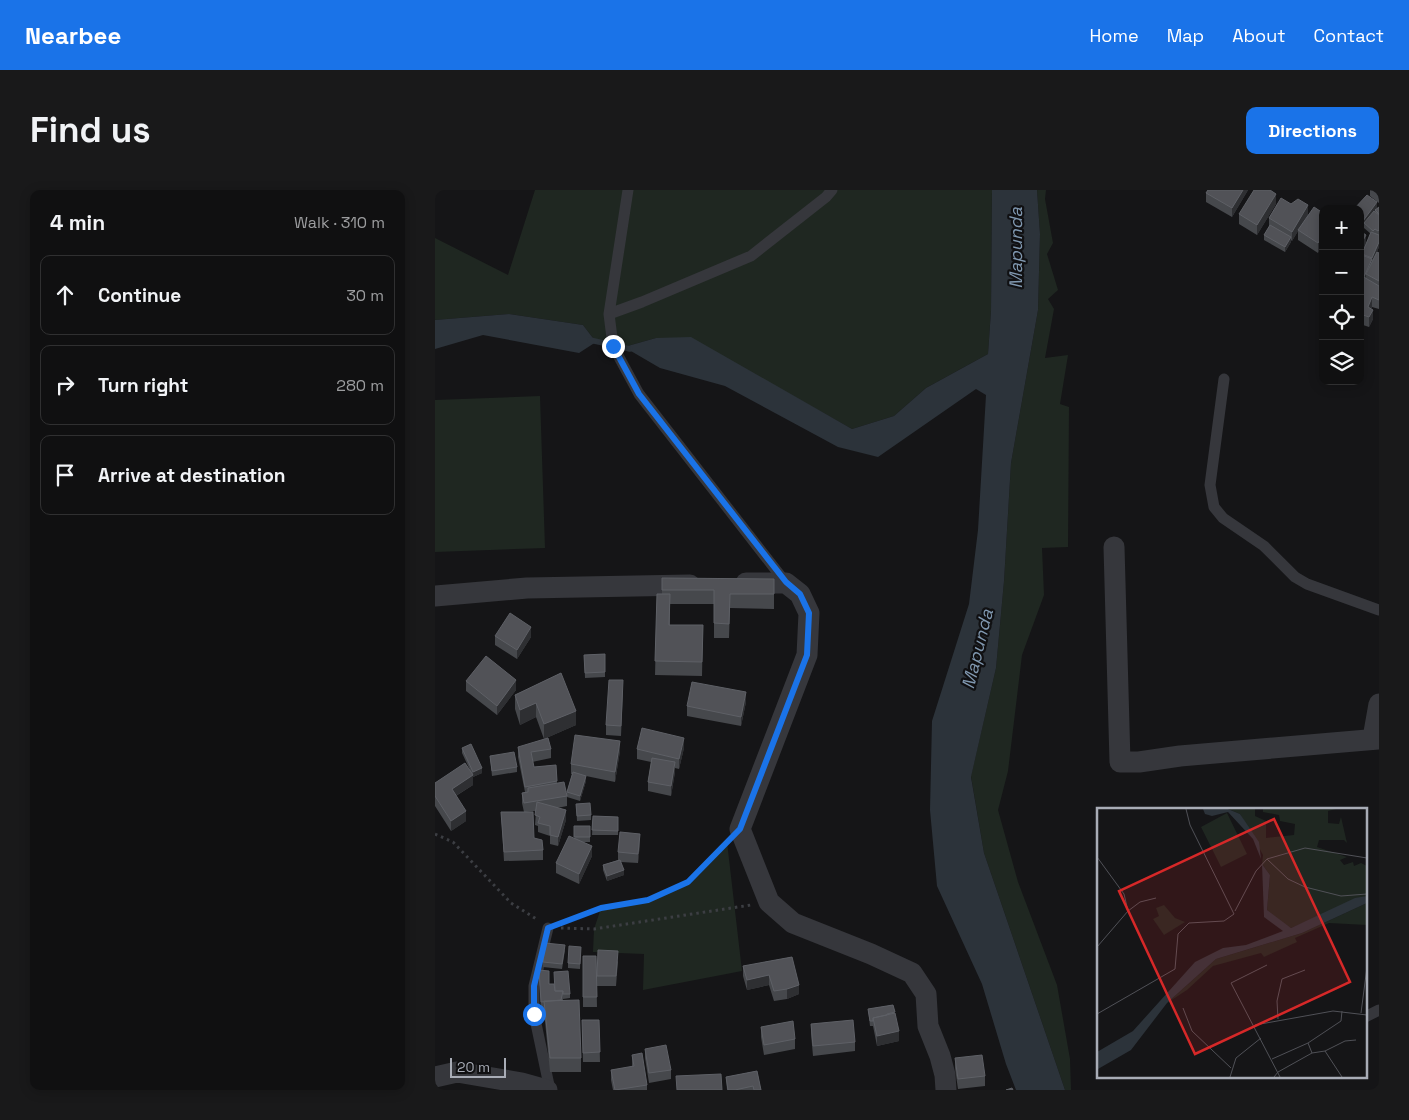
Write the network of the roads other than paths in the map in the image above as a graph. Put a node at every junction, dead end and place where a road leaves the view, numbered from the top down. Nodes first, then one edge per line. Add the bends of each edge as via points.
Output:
1 (628, 190) edge
2 (831, 190) edge
3 (609, 314) junction
4 (1224, 379) dead end
5 (1114, 548) dead end
6 (786, 582) junction
7 (435, 596) edge
8 (1379, 610) edge
9 (1379, 704) edge
10 (1376, 738) edge
11 (548, 928) road end
12 (1379, 1010) edge
13 (1367, 1016) edge
14 (435, 1077) edge
15 (549, 1090) edge
16 (946, 1090) edge

1 - 3 lane
2 - 3 lane via 751,256
3 - 6 lane via 613,346 639,394
4 - 8 lane via 1210,485 1214,507 1223,518 1264,546 1295,577
5 - 10 street via 1120,762
6 - 7 street via 527,588
6 - 16 street via 800,594 809,613 807,655 740,829 769,902 793,923 912,973 926,994 929,1026 941,1056
9 - 10 street
11 - 15 lane via 534,986 534,1014
12 - 13 lane
14 - 15 street via 457,1072

